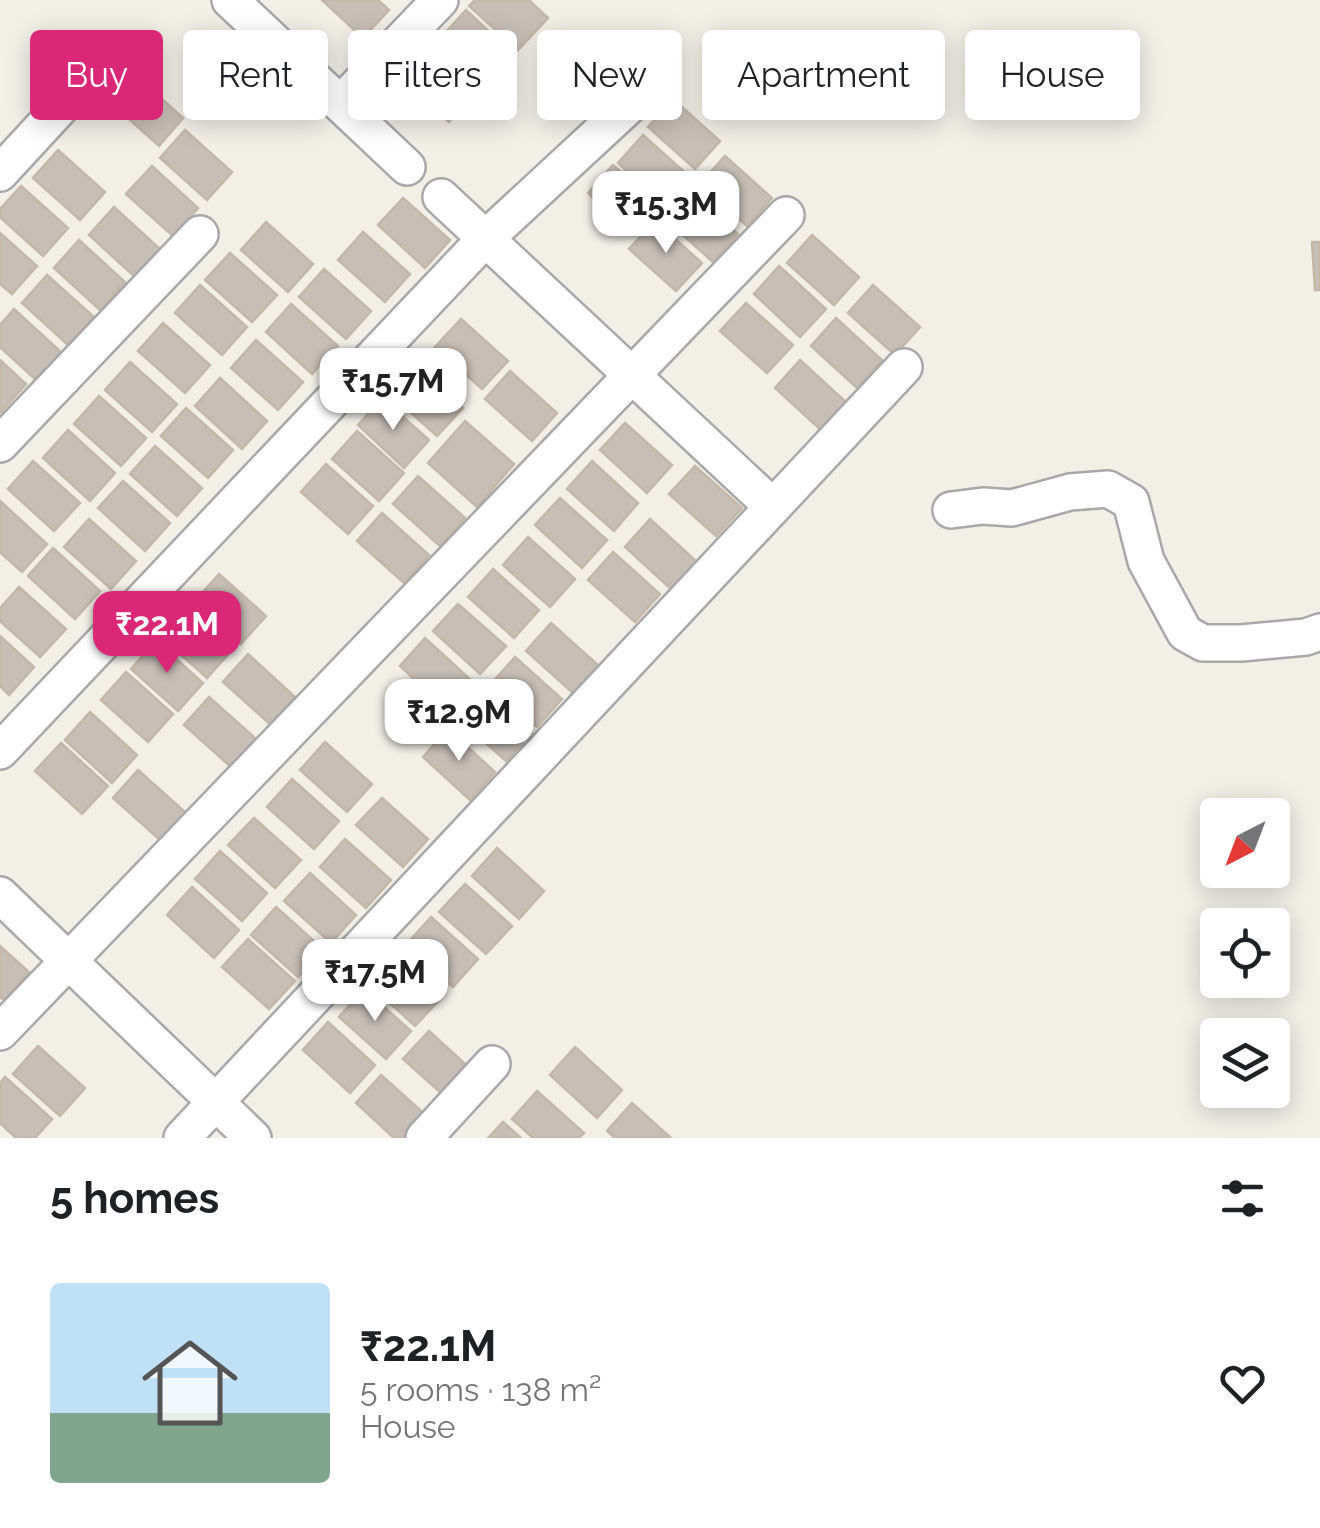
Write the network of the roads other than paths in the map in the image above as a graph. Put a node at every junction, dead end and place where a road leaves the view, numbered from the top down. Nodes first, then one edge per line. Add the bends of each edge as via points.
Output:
1 (230, 0) edge
2 (440, 0) edge
3 (340, 103) junction
4 (49, 120) edge
5 (614, 120) edge
6 (407, 167) dead end
7 (0, 173) edge
8 (441, 197) dead end
9 (786, 215) dead end
10 (200, 234) dead end
11 (486, 238) junction
12 (904, 367) dead end
13 (630, 374) junction
14 (0, 444) edge
15 (772, 506) junction
16 (952, 510) dead end
17 (1315, 642) edge
18 (0, 752) edge
19 (0, 896) edge
20 (68, 961) junction
21 (0, 1032) edge
22 (492, 1064) dead end
23 (216, 1102) junction
24 (182, 1138) edge
25 (253, 1138) edge
26 (424, 1138) edge

1 - 3 street
2 - 3 street
3 - 6 street
4 - 7 street
5 - 11 street
8 - 11 street
9 - 13 street
10 - 14 street
11 - 13 street
11 - 18 street
12 - 15 street
13 - 15 street
13 - 20 street
15 - 23 street
16 - 17 street via 1012,508 1108,489 1131,502 1146,561 1186,633 1203,643
19 - 20 street
20 - 21 street
20 - 23 street
22 - 26 street
23 - 24 street
23 - 25 street

